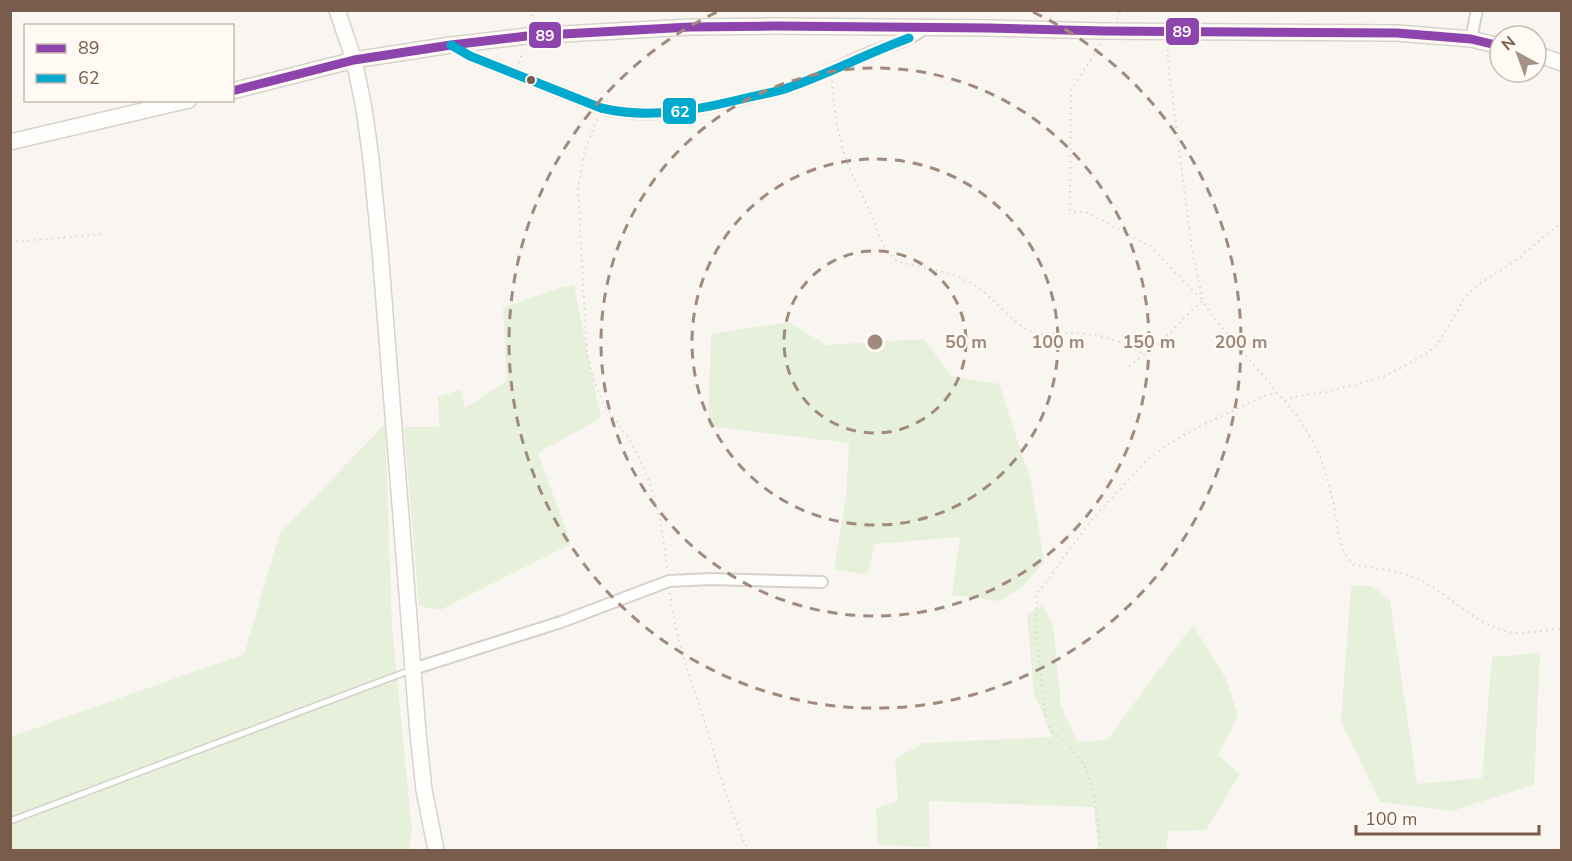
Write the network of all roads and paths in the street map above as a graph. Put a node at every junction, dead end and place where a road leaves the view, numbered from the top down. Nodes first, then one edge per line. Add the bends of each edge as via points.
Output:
1 (337, 10) edge
2 (1121, 10) edge
3 (1477, 10) edge
4 (925, 28) junction
5 (1110, 31) junction
6 (1166, 31) junction
7 (1471, 39) junction
8 (1488, 43) edge
9 (451, 45) junction
10 (354, 60) junction
11 (830, 70) junction
12 (234, 90) edge
13 (180, 102) edge
14 (601, 108) junction
15 (10, 142) edge
16 (1562, 222) edge
17 (104, 234) dead end
18 (10, 242) edge
19 (1203, 301) junction
20 (1145, 355) junction
21 (1126, 368) dead end
22 (1274, 393) junction
23 (1285, 401) junction
24 (669, 580) junction
25 (822, 582) dead end
26 (1562, 628) edge
27 (413, 669) junction
28 (10, 821) edge
29 (436, 850) edge
30 (748, 850) edge
31 (1101, 850) edge

1 - 10 main road
2 - 5 path
3 - 7 street
4 - 5 main road
4 - 9 main road via 690,27 527,36
4 - 11 street
5 - 6 main road
5 - 19 path via 1071,90 1070,211 1088,213 1150,246
6 - 7 main road via 1397,33
6 - 19 path via 1193,256
7 - 8 main road
9 - 10 main road
9 - 14 street
10 - 12 main road
10 - 27 main road via 371,159 380,250
11 - 14 street via 789,88 704,108 640,114
11 - 20 path via 845,157 892,257 966,280 1035,333 1101,336
13 - 15 main road
14 - 24 path via 585,150 578,188 587,353 604,402 634,447 654,494
16 - 23 path via 1466,296 1439,342 1428,352 1385,376
17 - 18 path
19 - 20 path
19 - 22 path
20 - 21 path
22 - 23 path
22 - 31 path via 1198,427 1148,459 1095,516 1036,594 1035,621 1046,722 1086,770
23 - 26 path via 1319,456 1341,546 1353,565 1407,574 1462,609 1511,632
24 - 25 street
24 - 27 street via 561,622
24 - 30 path via 676,632
27 - 28 lane
27 - 29 main road via 424,790

